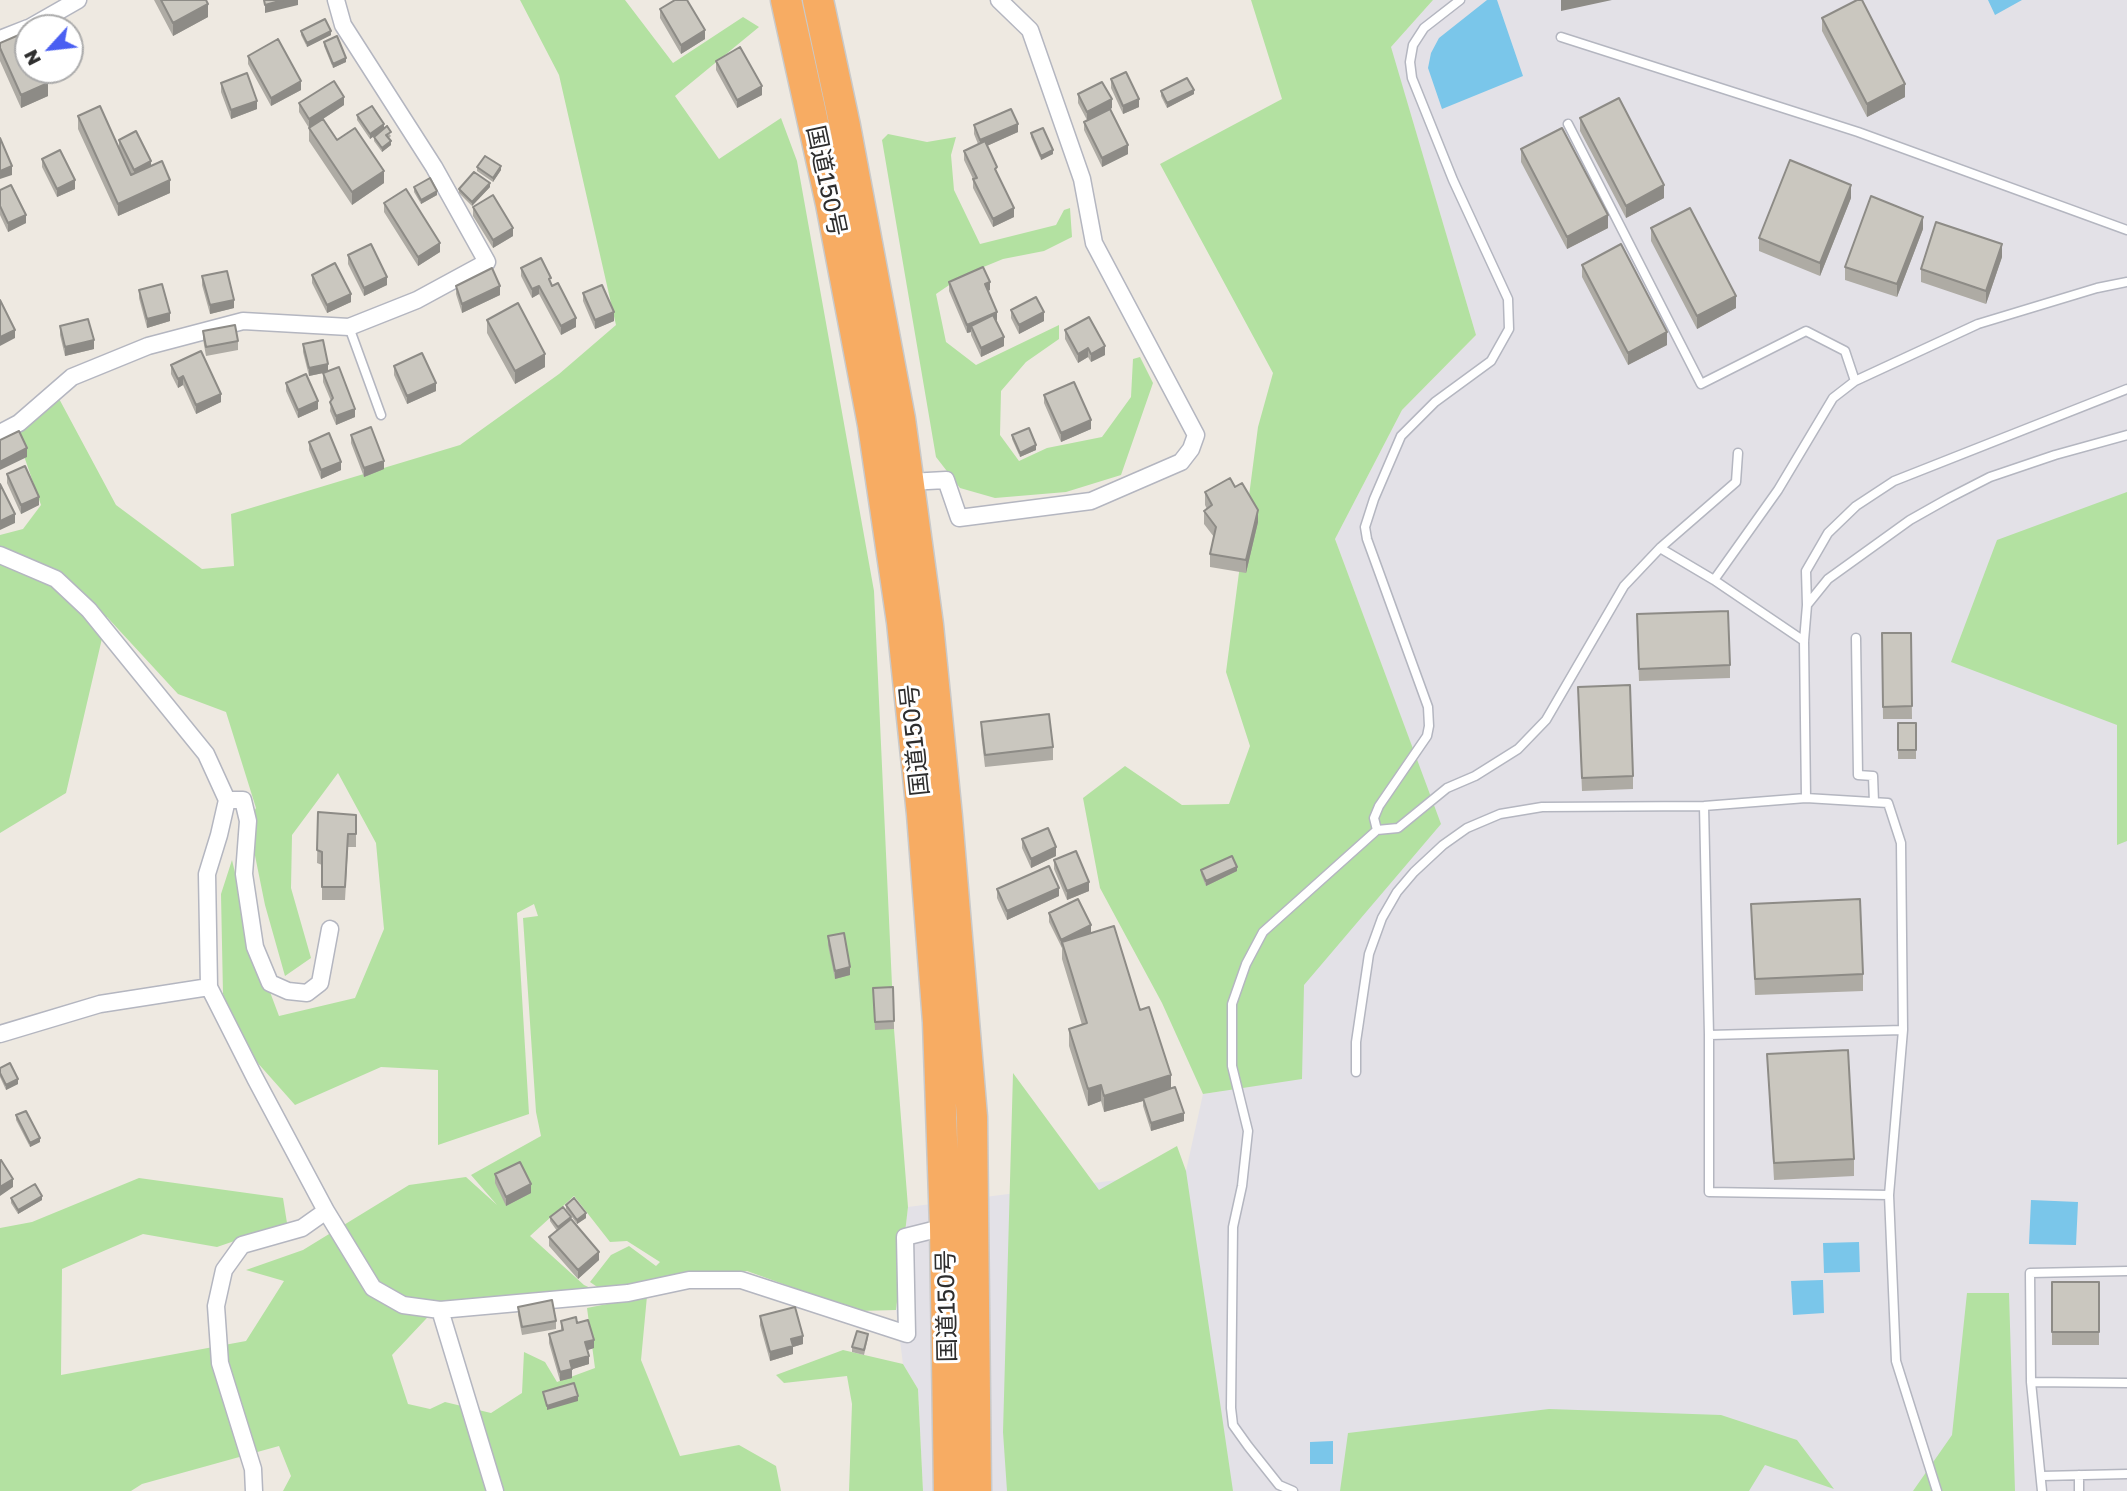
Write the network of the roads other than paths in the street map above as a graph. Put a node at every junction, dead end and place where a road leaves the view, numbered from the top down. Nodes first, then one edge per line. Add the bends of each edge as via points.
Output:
1 (78, 0) edge
2 (336, 0) edge
3 (786, 0) edge
4 (818, 0) edge
5 (999, 0) edge
6 (1461, 0) edge
7 (53, 14) edge
8 (1561, 37) dead end
9 (1568, 124) dead end
10 (2127, 230) edge
11 (2127, 282) edge
12 (349, 327) junction
13 (1856, 381) junction
14 (2127, 389) edge
15 (381, 415) dead end
16 (0, 433) edge
17 (2127, 435) edge
18 (1738, 453) dead end
19 (909, 482) junction
20 (1660, 548) junction
21 (0, 555) edge
22 (1714, 580) junction
23 (1807, 605) junction
24 (1856, 638) dead end
25 (1804, 640) junction
26 (1806, 799) junction
27 (227, 800) junction
28 (1874, 802) junction
29 (1704, 806) junction
30 (1377, 831) junction
31 (330, 929) dead end
32 (209, 987) junction
33 (1903, 1030) junction
34 (0, 1032) edge
35 (1709, 1035) junction
36 (1356, 1072) dead end
37 (1889, 1195) junction
38 (327, 1211) junction
39 (945, 1227) junction
40 (2127, 1271) edge
41 (440, 1310) junction
42 (2031, 1382) junction
43 (2127, 1383) edge
44 (2127, 1474) edge
45 (2079, 1475) junction
46 (2042, 1476) junction
47 (254, 1491) edge
48 (495, 1491) edge
49 (949, 1491) edge
50 (975, 1491) edge
51 (1293, 1491) edge
52 (1937, 1491) edge
53 (2042, 1491) edge
54 (2079, 1491) edge

1 - 7 street
2 - 12 street via 343,25 434,167 487,262 417,300
3 - 39 highway, 国道150号 via 873,425 902,622 938,1022
4 - 19 highway, 国道150号 via 853,166
5 - 19 street via 1030,30 1082,179 1094,243 1195,435 1181,462 1091,501 959,518 946,480
6 - 30 lane via 1424,28 1413,45 1412,78 1508,299 1510,329 1491,361 1435,402 1401,436 1365,527 1428,707 1429,726 1427,736 1379,806 1374,818
8 - 10 lane via 1858,132
9 - 13 lane via 1701,384 1806,331 1845,351
11 - 13 lane via 1978,324
12 - 15 lane
12 - 16 street via 243,321 148,346 72,377 19,423
13 - 22 lane via 1833,398 1778,490
14 - 23 lane via 1894,481 1856,506 1828,533 1806,571
17 - 23 lane via 1990,477 1959,493 1910,520 1828,579
18 - 20 lane via 1736,482
19 - 50 highway, 国道150号 via 928,625 972,1117
20 - 22 lane
20 - 30 lane via 1625,586 1546,720 1518,749 1447,788 1398,828
21 - 27 street via 56,579 89,610 206,754
22 - 25 lane
23 - 25 lane
24 - 28 lane via 1858,775 1873,776
25 - 26 lane
26 - 28 lane
26 - 29 lane
27 - 31 street via 243,800 248,821 244,874 256,947 270,983 307,993 320,983
27 - 32 street via 206,873
28 - 33 lane via 1888,803 1901,843
29 - 35 lane
29 - 36 lane via 1542,807 1500,814 1443,845 1397,892 1382,918 1369,954
30 - 51 lane via 1263,932 1232,1004 1232,1066 1248,1131 1233,1227 1233,1424 1279,1485
32 - 34 street via 100,1004
32 - 38 street
33 - 35 lane
33 - 37 lane
35 - 37 lane via 1709,1192
37 - 52 lane via 1896,1361
38 - 41 street via 373,1288 403,1305
38 - 47 street via 302,1227 242,1245 224,1270 216,1306 220,1363 253,1469
39 - 41 street via 905,1237 907,1334 741,1280 689,1280 628,1293
39 - 49 highway, 国道150号
40 - 42 lane via 2030,1273
41 - 48 street
42 - 43 lane
42 - 46 lane
44 - 45 lane
45 - 46 lane
45 - 54 lane
46 - 53 lane

